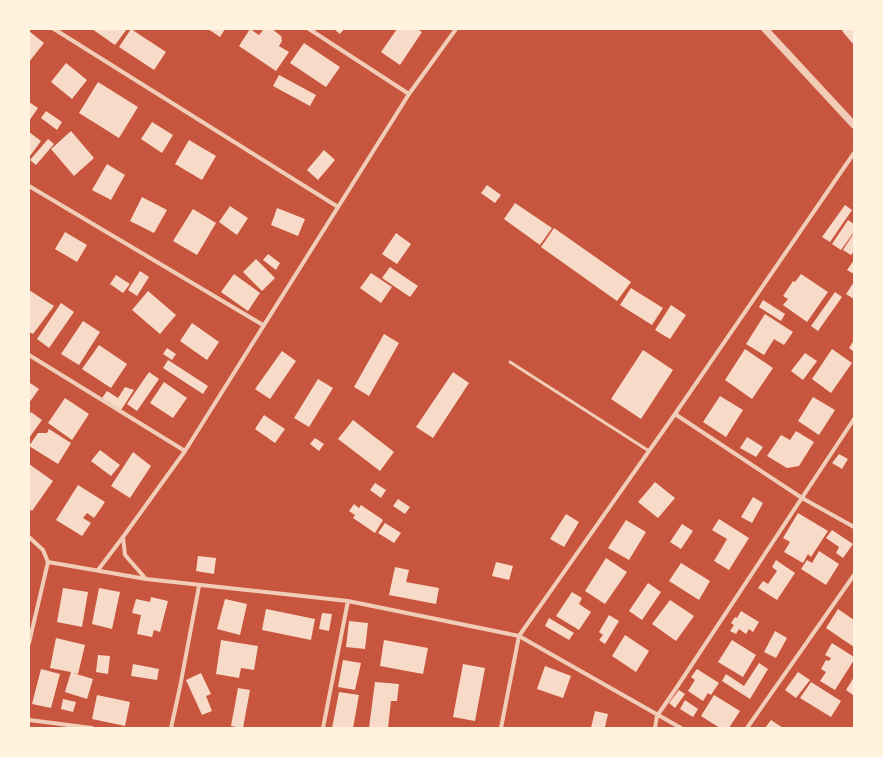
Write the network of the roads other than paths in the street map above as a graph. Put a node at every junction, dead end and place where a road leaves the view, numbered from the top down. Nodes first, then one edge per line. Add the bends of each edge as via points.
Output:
1 (54, 29) edge
2 (309, 29) edge
3 (456, 29) edge
4 (765, 29) edge
5 (409, 94) junction
6 (853, 123) edge
7 (854, 153) edge
8 (29, 186) edge
9 (338, 208) junction
10 (263, 325) junction
11 (29, 355) edge
12 (510, 362) dead end
13 (675, 414) junction
14 (854, 419) edge
15 (185, 451) junction
16 (649, 451) junction
17 (802, 498) junction
18 (854, 527) edge
19 (29, 537) edge
20 (123, 537) junction
21 (48, 562) junction
22 (98, 570) junction
23 (854, 575) edge
24 (146, 579) junction
25 (198, 586) junction
26 (348, 601) junction
27 (519, 636) junction
28 (29, 643) edge
29 (657, 716) junction
30 (29, 720) edge
31 (92, 728) edge
32 (171, 728) edge
33 (323, 728) edge
34 (501, 728) edge
35 (655, 728) edge
36 (680, 728) edge
37 (748, 728) edge

1 - 9 street
2 - 5 street
3 - 5 street
4 - 6 street
5 - 9 street
7 - 13 street
8 - 10 street
9 - 10 street
10 - 15 street
11 - 15 street
12 - 16 lane
13 - 16 street
13 - 17 street
14 - 17 street
15 - 20 street
16 - 27 street
17 - 18 street
17 - 29 street
19 - 21 street via 43,550
20 - 22 street
20 - 24 street via 125,556
21 - 22 street
21 - 28 street
22 - 24 street
23 - 37 street
24 - 25 street
25 - 26 street
25 - 32 street
26 - 27 street
26 - 33 street
27 - 29 street
27 - 34 street
29 - 35 street
29 - 36 street
30 - 31 street

